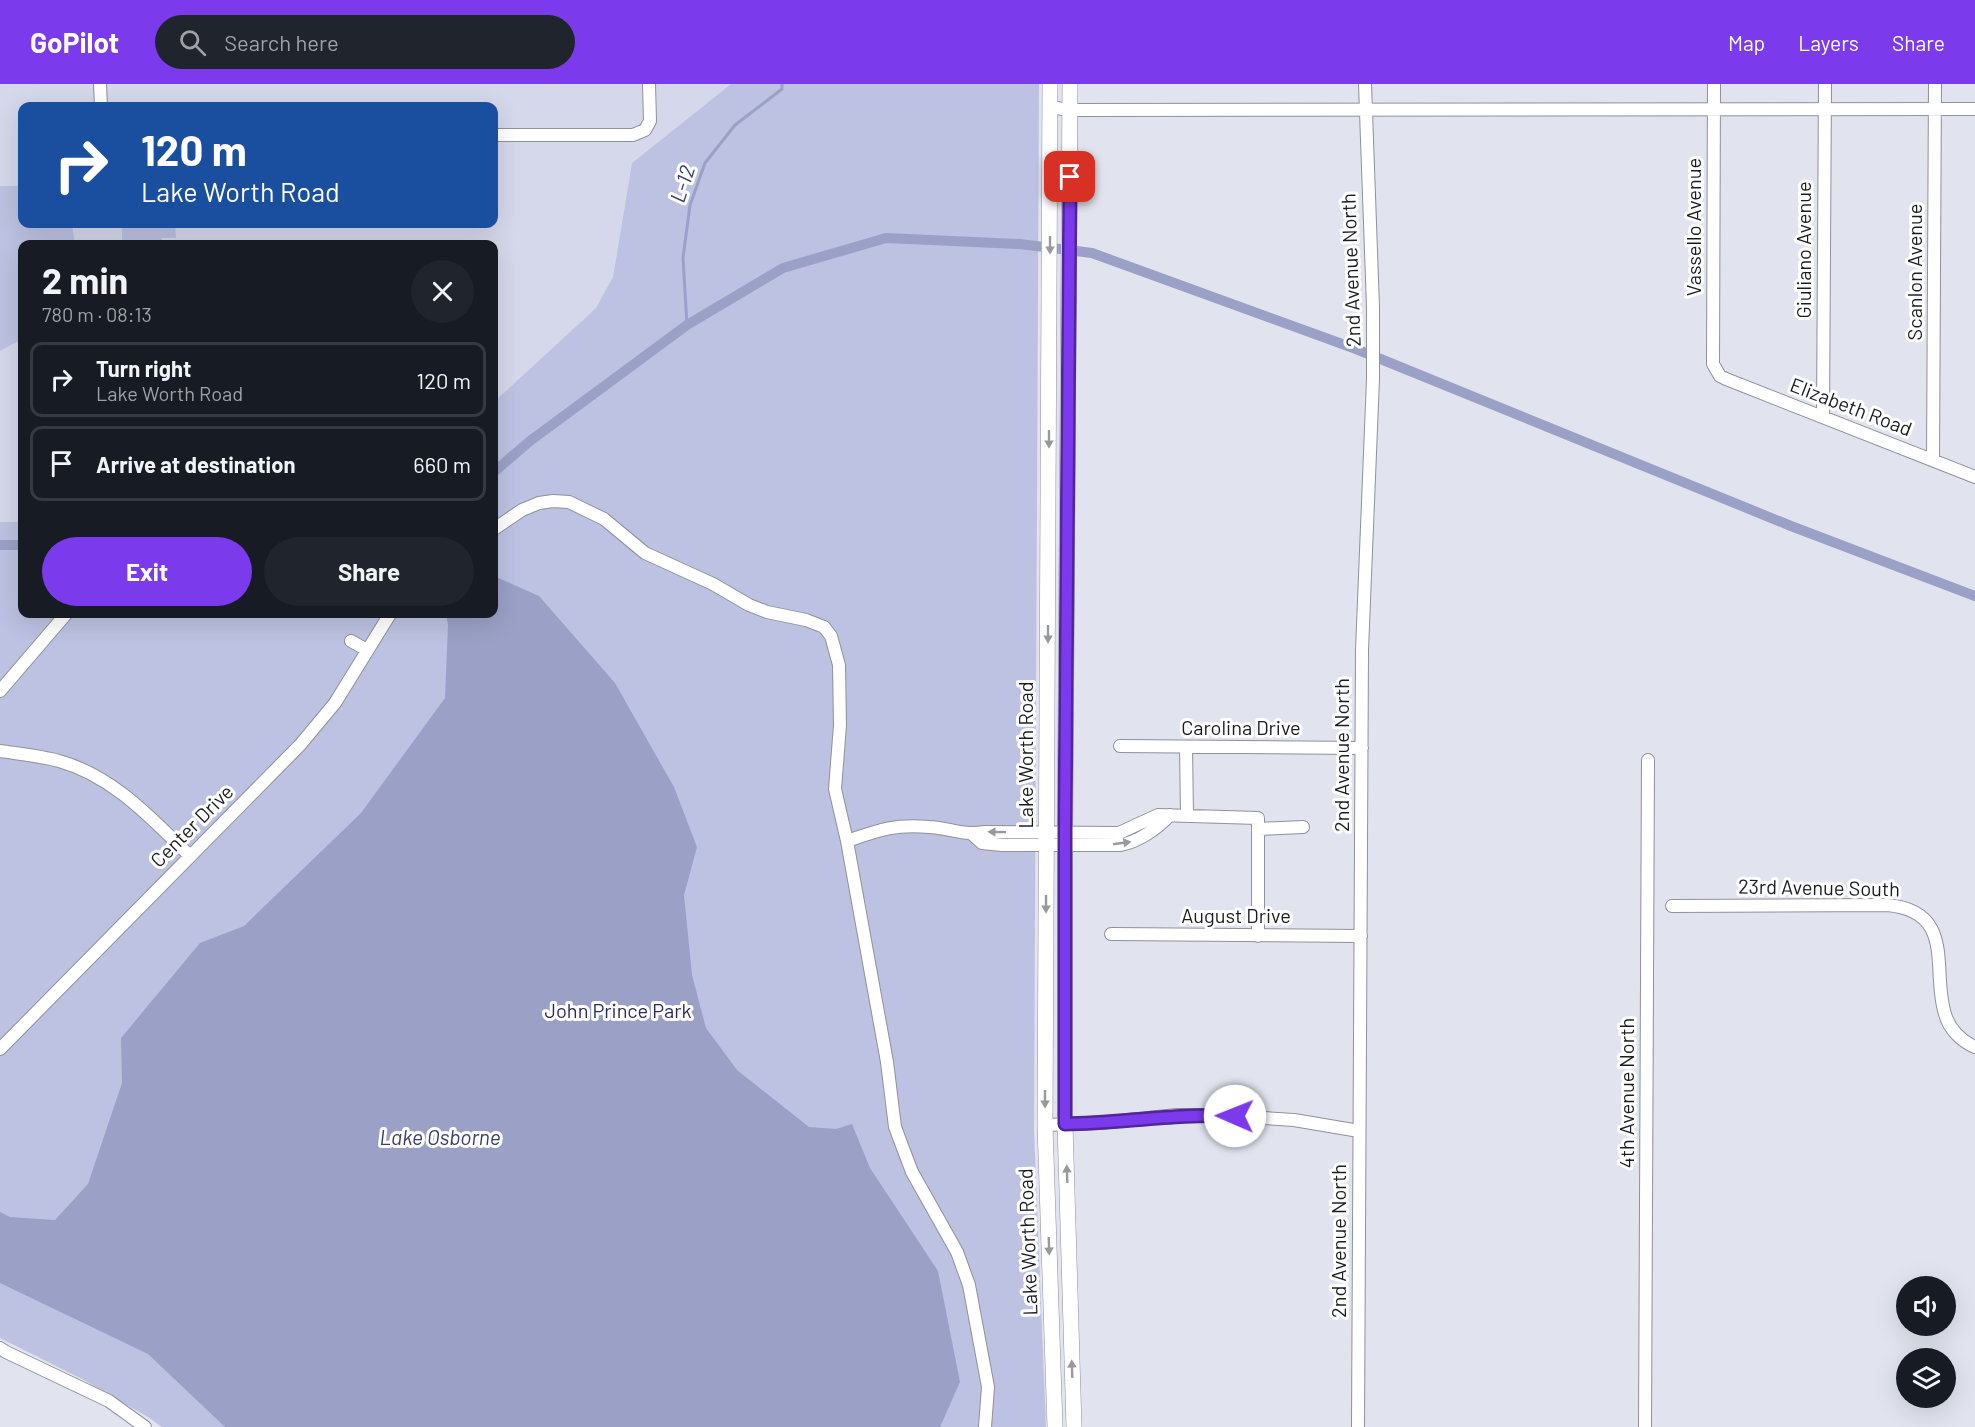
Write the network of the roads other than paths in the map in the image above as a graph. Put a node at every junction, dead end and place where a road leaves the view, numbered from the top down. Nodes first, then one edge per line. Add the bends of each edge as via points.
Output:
1 (100, 84) edge
2 (650, 84) edge
3 (1050, 84) edge
4 (1070, 84) edge
5 (1365, 84) edge
6 (1714, 84) edge
7 (1825, 84) edge
8 (1935, 84) edge
9 (101, 102) edge
10 (1050, 107) junction
11 (1070, 110) junction
12 (1365, 110) junction
13 (1714, 110) junction
14 (1825, 110) junction
15 (1935, 110) junction
16 (1975, 110) edge
17 (498, 135) edge
18 (1050, 344) junction
19 (1716, 370) joint
20 (1823, 417) junction
21 (1068, 429) junction
22 (1933, 460) junction
23 (1975, 477) edge
24 (498, 526) edge
25 (63, 618) edge
26 (387, 618) edge
27 (351, 641) dead end
28 (367, 650) junction
29 (0, 691) edge
30 (1120, 746) dead end
31 (1186, 747) junction
32 (1362, 748) junction
33 (0, 751) edge
34 (1648, 760) dead end
35 (1187, 816) junction
36 (1303, 827) dead end
37 (1258, 829) junction
38 (1046, 838) junction
39 (1065, 838) junction
40 (847, 841) junction
41 (189, 855) junction
42 (1672, 906) dead end
43 (1111, 934) dead end
44 (1258, 936) junction
45 (1361, 936) junction
46 (1975, 1047) edge
47 (0, 1048) edge
48 (1065, 1124) junction
49 (1045, 1125) junction
50 (1359, 1131) junction
51 (0, 1348) edge
52 (145, 1427) edge
53 (985, 1427) edge
54 (1055, 1427) edge
55 (1074, 1427) edge
56 (1358, 1427) edge
57 (1645, 1427) edge

1 - 9 street
2 - 17 street via 650,121 645,130 633,135
3 - 10 main road, Lake Worth Road
4 - 11 main road, Lake Worth Road
5 - 12 street, 2nd Avenue North
6 - 13 street, Vassello Avenue
7 - 14 street, Giuliano Avenue
8 - 15 street, Scanlon Avenue
10 - 11 street
10 -> 18 main road, Lake Worth Road
11 - 12 street
11 - 21 main road, Lake Worth Road
12 - 13 street
12 - 32 street, 2nd Avenue North via 1373,379
13 - 14 street
13 - 19 street, Vassello Avenue
14 - 15 street
14 - 20 street, Giuliano Avenue
15 - 16 street
15 - 22 street, Scanlon Avenue
18 - 21 main road via 1056,363 1060,411
18 -> 38 main road, Lake Worth Road
19 - 20 street, Elizabeth Road via 1726,379
20 - 22 street, Elizabeth Road
21 - 39 main road, Lake Worth Road
22 - 23 street, Elizabeth Road
24 - 40 street via 539,503 569,502 604,519 645,553 749,605 824,627 831,636 839,665 835,789
25 - 29 street
26 - 28 street, Center Drive
27 - 28 street
28 - 41 street, Center Drive via 335,703 300,745
30 - 31 street, Carolina Drive
31 - 32 street, Carolina Drive
31 - 35 street
32 - 45 street, 2nd Avenue North
33 - 41 street via 60,761 97,777 130,799
34 - 57 street, 4th Avenue North
35 - 37 street via 1258,818
35 - 39 street via 1158,815 1119,833
36 - 37 street
37 - 44 street
38 - 39 street
38 - 40 street via 982,843 972,834 903,825
38 -> 49 main road, Lake Worth Road
39 - 48 main road, Lake Worth Road
40 - 53 street via 895,1127 912,1172 957,1252 969,1285 988,1387
41 - 47 street, Center Drive
42 - 46 street, 23rd Avenue South via 1887,905 1907,909 1924,920 1935,937 1947,1022 1959,1038
43 - 44 street, August Drive
44 - 45 street, August Drive
45 - 50 street, 2nd Avenue North
48 - 49 street
48 - 50 street via 1216,1115 1294,1120
55 -> 48 main road, Lake Worth Road
49 -> 54 main road, Lake Worth Road
50 - 56 street, 2nd Avenue North
51 - 52 street via 109,1401

